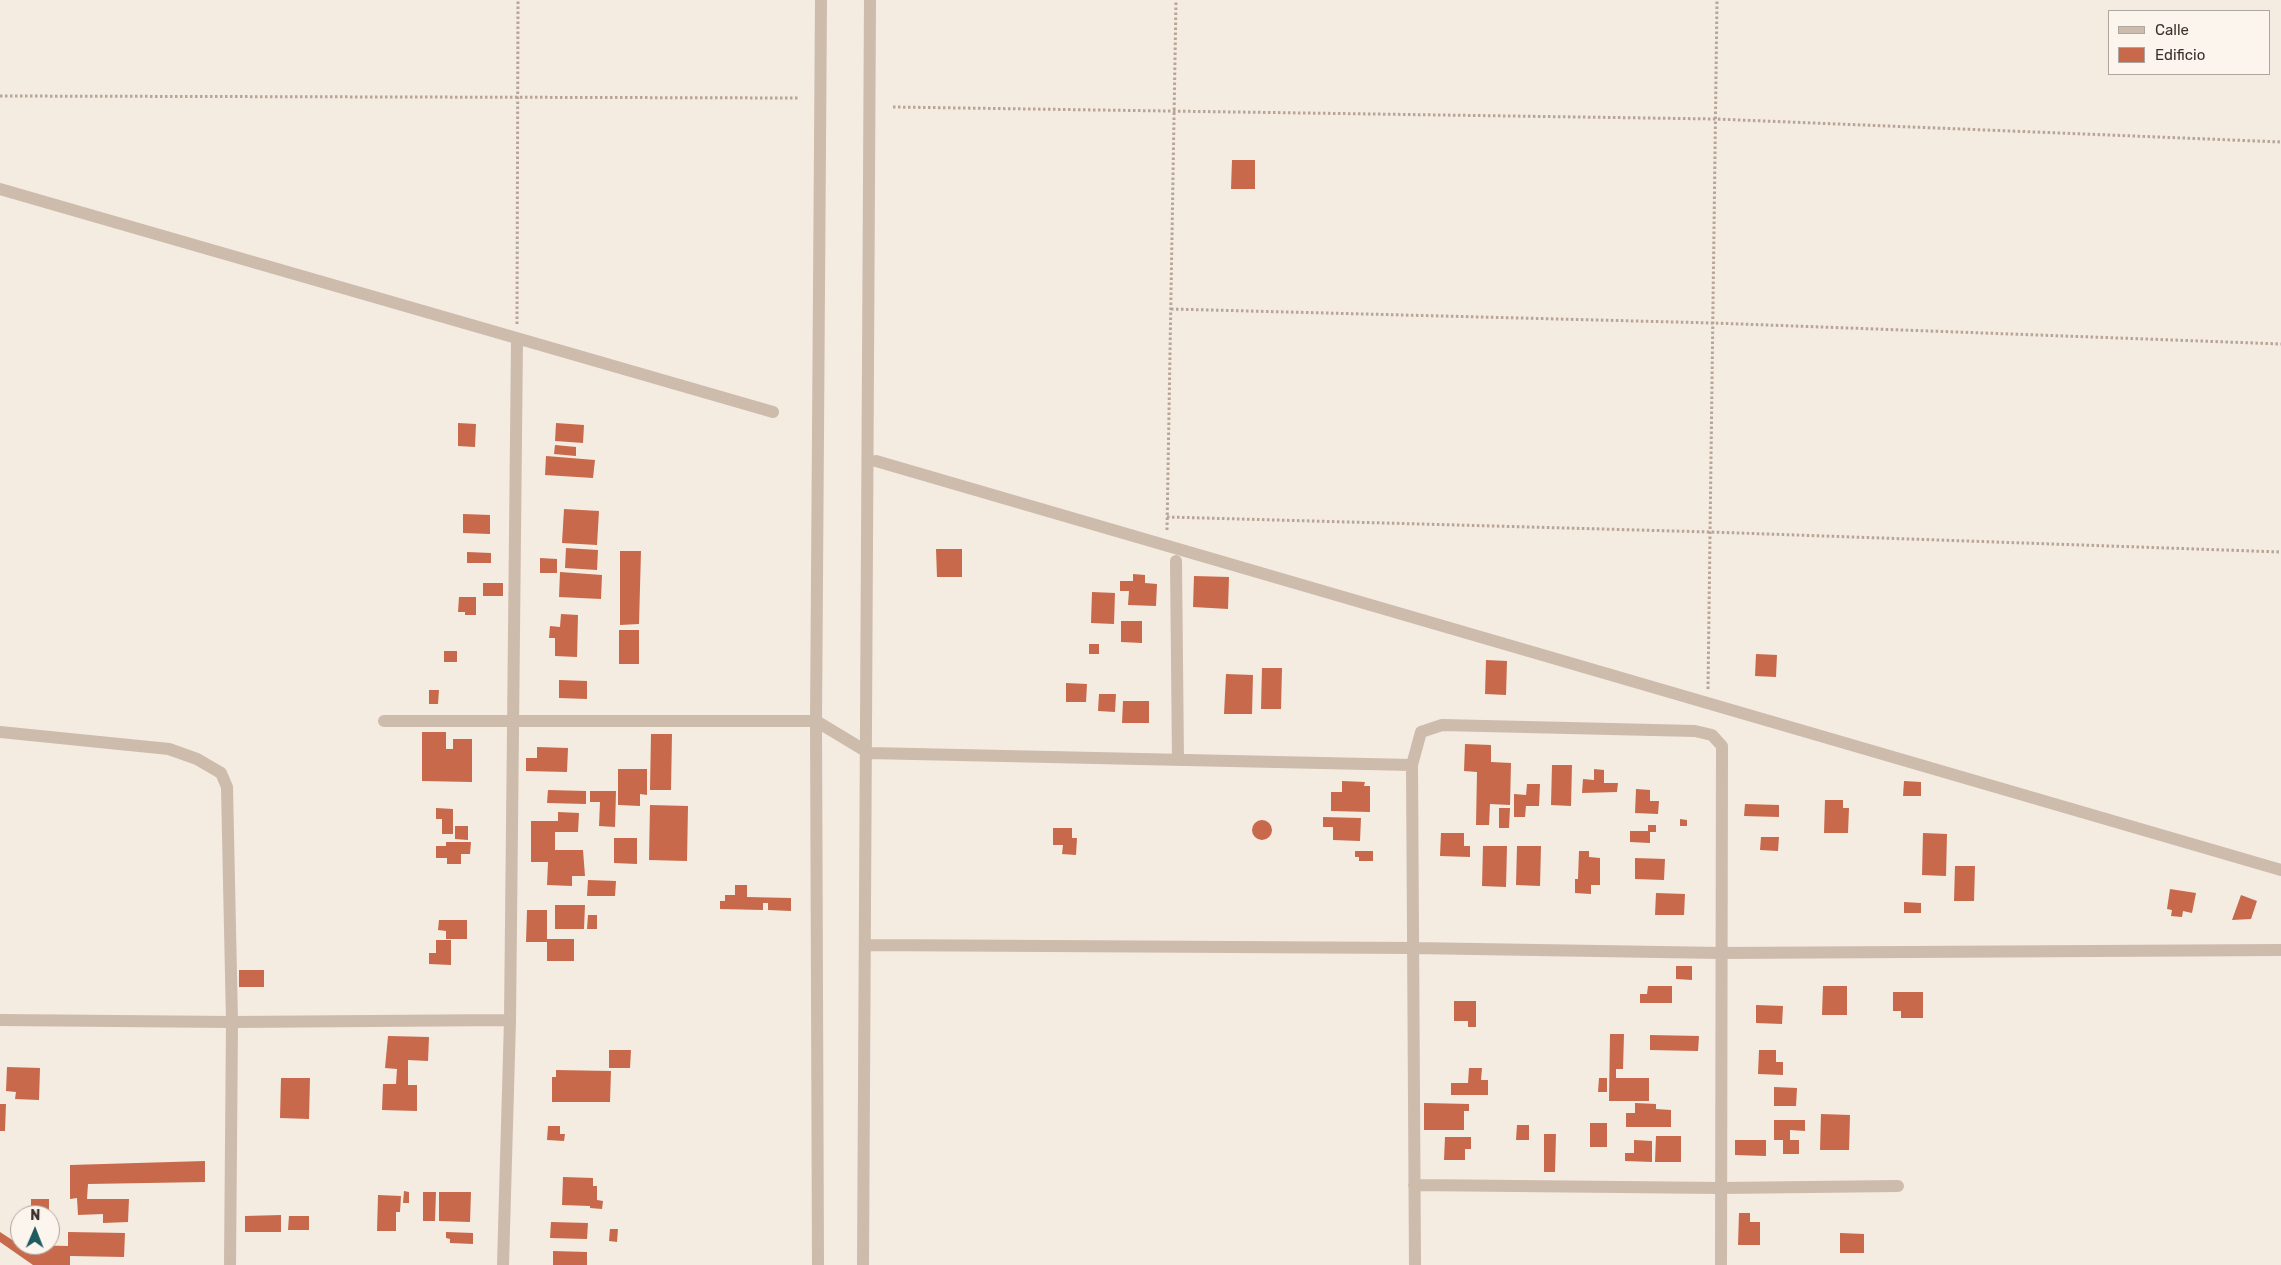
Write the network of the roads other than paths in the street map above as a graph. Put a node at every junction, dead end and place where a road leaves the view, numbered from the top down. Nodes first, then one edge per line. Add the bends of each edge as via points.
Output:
1 (821, 0) edge
2 (870, 0) edge
3 (0, 190) edge
4 (517, 340) junction
5 (773, 412) dead end
6 (876, 461) dead end
7 (1176, 561) dead end
8 (816, 720) junction
9 (384, 721) dead end
10 (514, 721) junction
11 (0, 732) edge
12 (867, 752) junction
13 (1178, 760) junction
14 (1412, 765) junction
15 (2281, 870) edge
16 (865, 945) junction
17 (1413, 948) junction
18 (2281, 950) edge
19 (1721, 953) junction
20 (0, 1020) edge
21 (510, 1020) junction
22 (232, 1022) junction
23 (1414, 1185) junction
24 (1898, 1186) dead end
25 (1721, 1188) junction
26 (230, 1265) edge
27 (503, 1265) edge
28 (818, 1265) edge
29 (863, 1265) edge
30 (1415, 1265) edge
31 (1721, 1265) edge

1 - 8 street
2 - 12 street
3 - 4 street
4 - 5 street
4 - 10 street
6 - 15 street
7 - 13 street
8 - 10 street
8 - 12 street
8 - 28 street
9 - 10 street
10 - 21 street
11 - 22 street via 169,749 198,759 221,773 227,787
12 - 13 street
12 - 16 street
13 - 14 street
14 - 17 street
14 - 19 street via 1421,732 1442,725 1695,731 1712,735 1722,746
16 - 17 street
16 - 29 street
17 - 19 street
17 - 23 street
18 - 19 street
19 - 25 street
20 - 22 street
21 - 22 street
21 - 27 street
22 - 26 street
23 - 25 street
23 - 30 street
24 - 25 street
25 - 31 street

